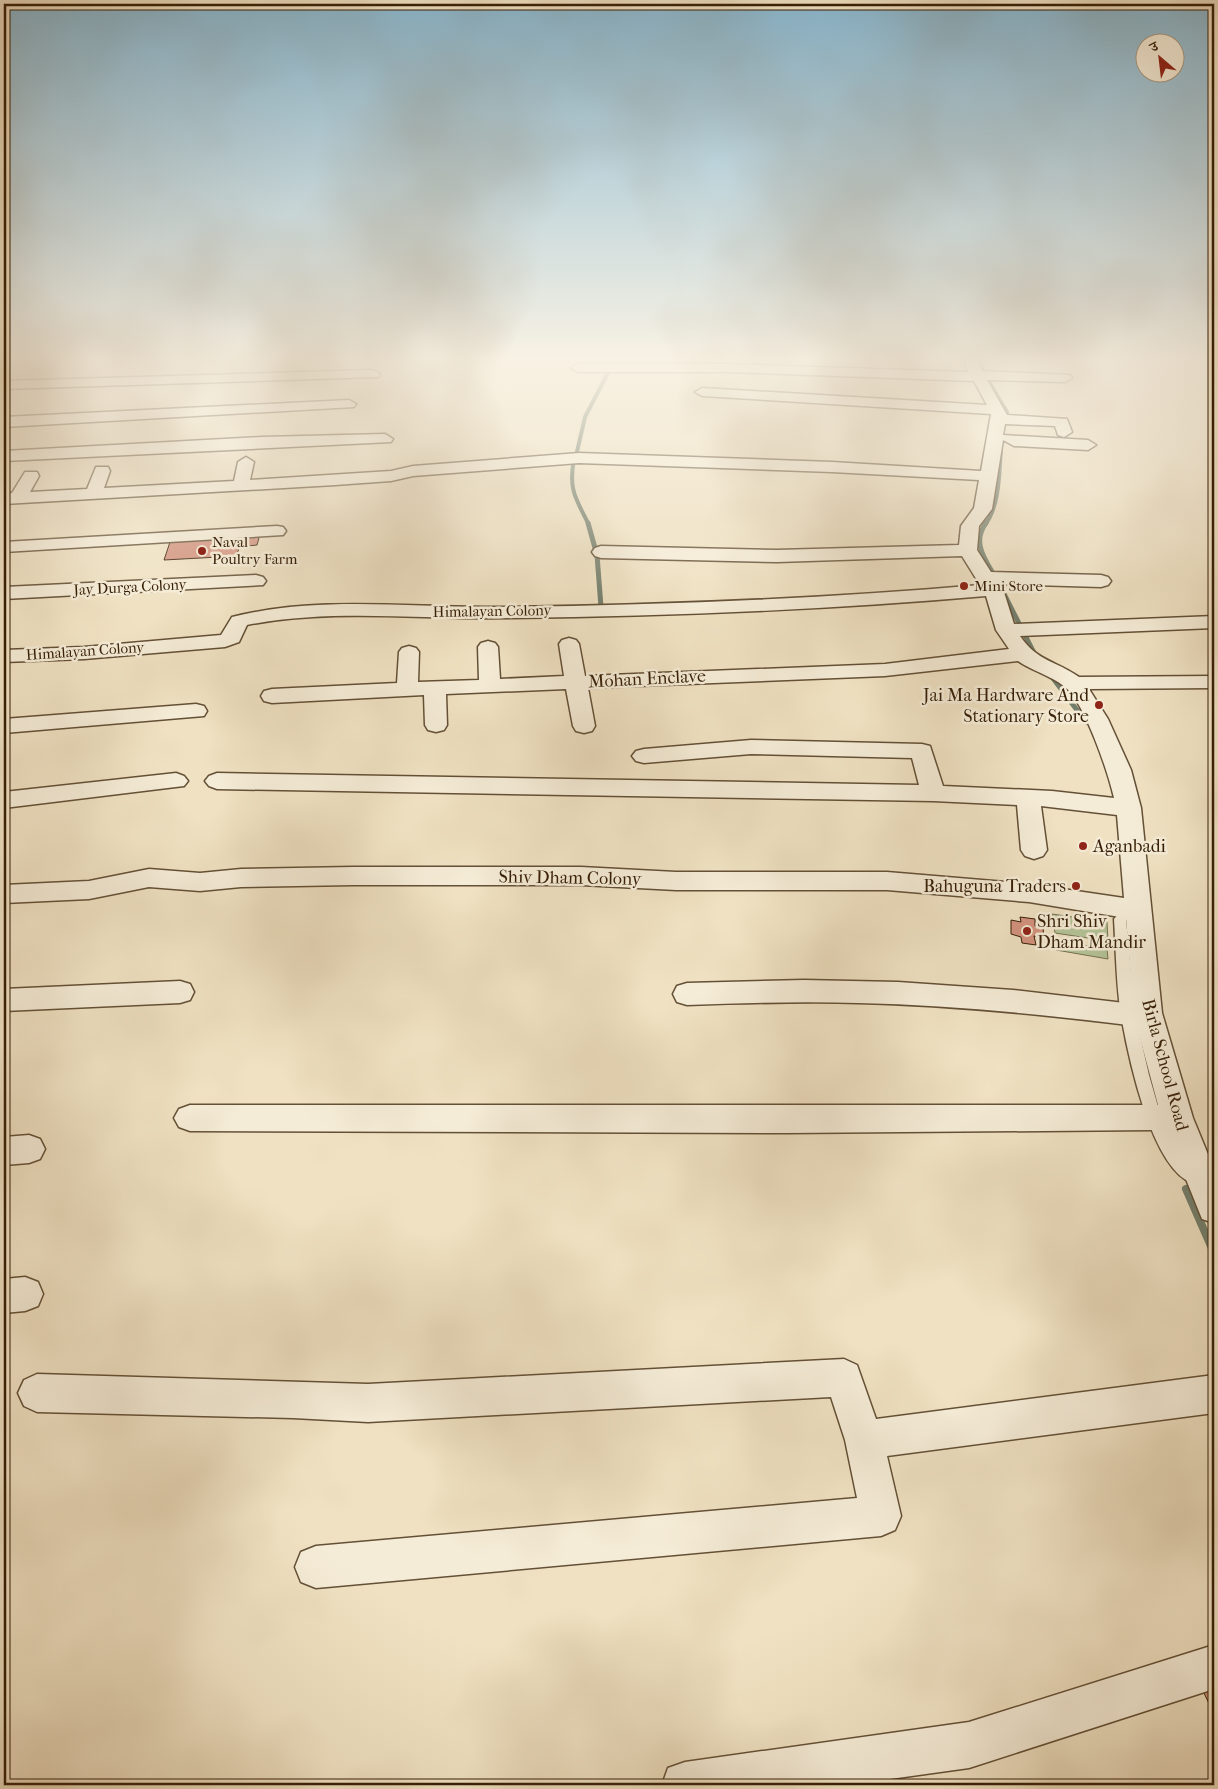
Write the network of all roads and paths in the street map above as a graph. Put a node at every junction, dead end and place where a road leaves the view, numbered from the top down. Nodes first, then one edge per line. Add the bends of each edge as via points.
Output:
1 (283, 441) edge
2 (997, 441) edge
3 (1023, 441) edge
4 (1088, 445) dead end
5 (4, 456) edge
6 (246, 462) dead end
7 (102, 471) dead end
8 (175, 473) dead end
9 (31, 476) dead end
10 (988, 476) junction
11 (240, 485) junction
12 (169, 490) junction
13 (93, 495) junction
14 (11, 499) edge
15 (277, 531) dead end
16 (4, 547) edge
17 (968, 550) junction
18 (601, 552) dead end
19 (256, 581) dead end
20 (994, 581) junction
21 (1101, 581) dead end
22 (4, 593) edge
23 (1214, 622) edge
24 (1016, 630) junction
25 (569, 644) dead end
26 (488, 647) dead end
27 (409, 652) dead end
28 (4, 656) edge
29 (1046, 668) junction
30 (576, 682) junction
31 (1214, 682) edge
32 (490, 686) junction
33 (435, 688) junction
34 (407, 689) junction
35 (272, 696) dead end
36 (196, 711) dead end
37 (436, 725) dead end
38 (4, 726) edge
39 (584, 726) dead end
40 (644, 756) dead end
41 (176, 781) dead end
42 (217, 781) dead end
43 (933, 793) junction
44 (1028, 798) junction
45 (4, 800) edge
46 (1129, 808) junction
47 (1034, 850) dead end
48 (4, 894) edge
49 (1137, 910) junction
50 (180, 992) dead end
51 (687, 994) dead end
52 (4, 1000) edge
53 (1128, 1014) junction
54 (1154, 1117) junction
55 (190, 1118) dead end
56 (1210, 1197) edge
57 (37, 1393) dead end
58 (1214, 1394) edge
59 (864, 1440) junction
60 (316, 1566) dead end
61 (1214, 1667) edge
62 (685, 1785) edge

1 - 5 street
2 - 10 street
3 - 4 street
6 - 11 street
7 - 13 street
8 - 12 street
9 - 14 street
10 - 11 street via 579,458 413,471 390,476
10 - 17 street via 983,510 970,526
11 - 12 street
12 - 13 street
13 - 14 street
15 - 16 street
17 - 18 street via 776,556
17 - 20 street, Birla School Road
19 - 22 street, Jay Durga Colony
20 - 21 street
20 - 24 street, Birla School Road
20 - 28 street, Himalayan Colony via 887,600 811,604 476,613 298,613 239,621 232,638 225,641
23 - 24 street
24 - 29 street, Birla School Road
25 - 30 street
26 - 32 street
27 - 34 street
29 - 30 street, Mohan Enclave via 885,670
29 - 31 street, Mohan Enclave via 1090,682
29 - 46 street, Birla School Road via 1097,719 1119,770
30 - 32 street, Mohan Enclave
30 - 39 street
32 - 33 street, Mohan Enclave
33 - 34 street, Mohan Enclave
33 - 37 street
34 - 35 street, Mohan Enclave
36 - 38 street
40 - 43 street via 751,747 922,752
41 - 45 street
42 - 43 street
43 - 44 street
44 - 46 street
44 - 47 street
46 - 49 street, Birla School Road
48 - 49 street, Shiv Dham Colony via 89,890 149,878 200,882 344,876 582,876 676,882 887,881 1029,893
49 - 53 lane via 1127,912 1120,919
49 - 56 street, Birla School Road via 1148,1013 1177,1118
50 - 52 street
51 - 53 street via 819,990 918,994 1034,1002
53 - 54 lane
54 - 55 street via 788,1120
54 - 56 lane via 1172,1158
57 - 59 street via 368,1403 844,1378
58 - 59 street
59 - 60 street via 881,1516
61 - 62 street via 969,1745

